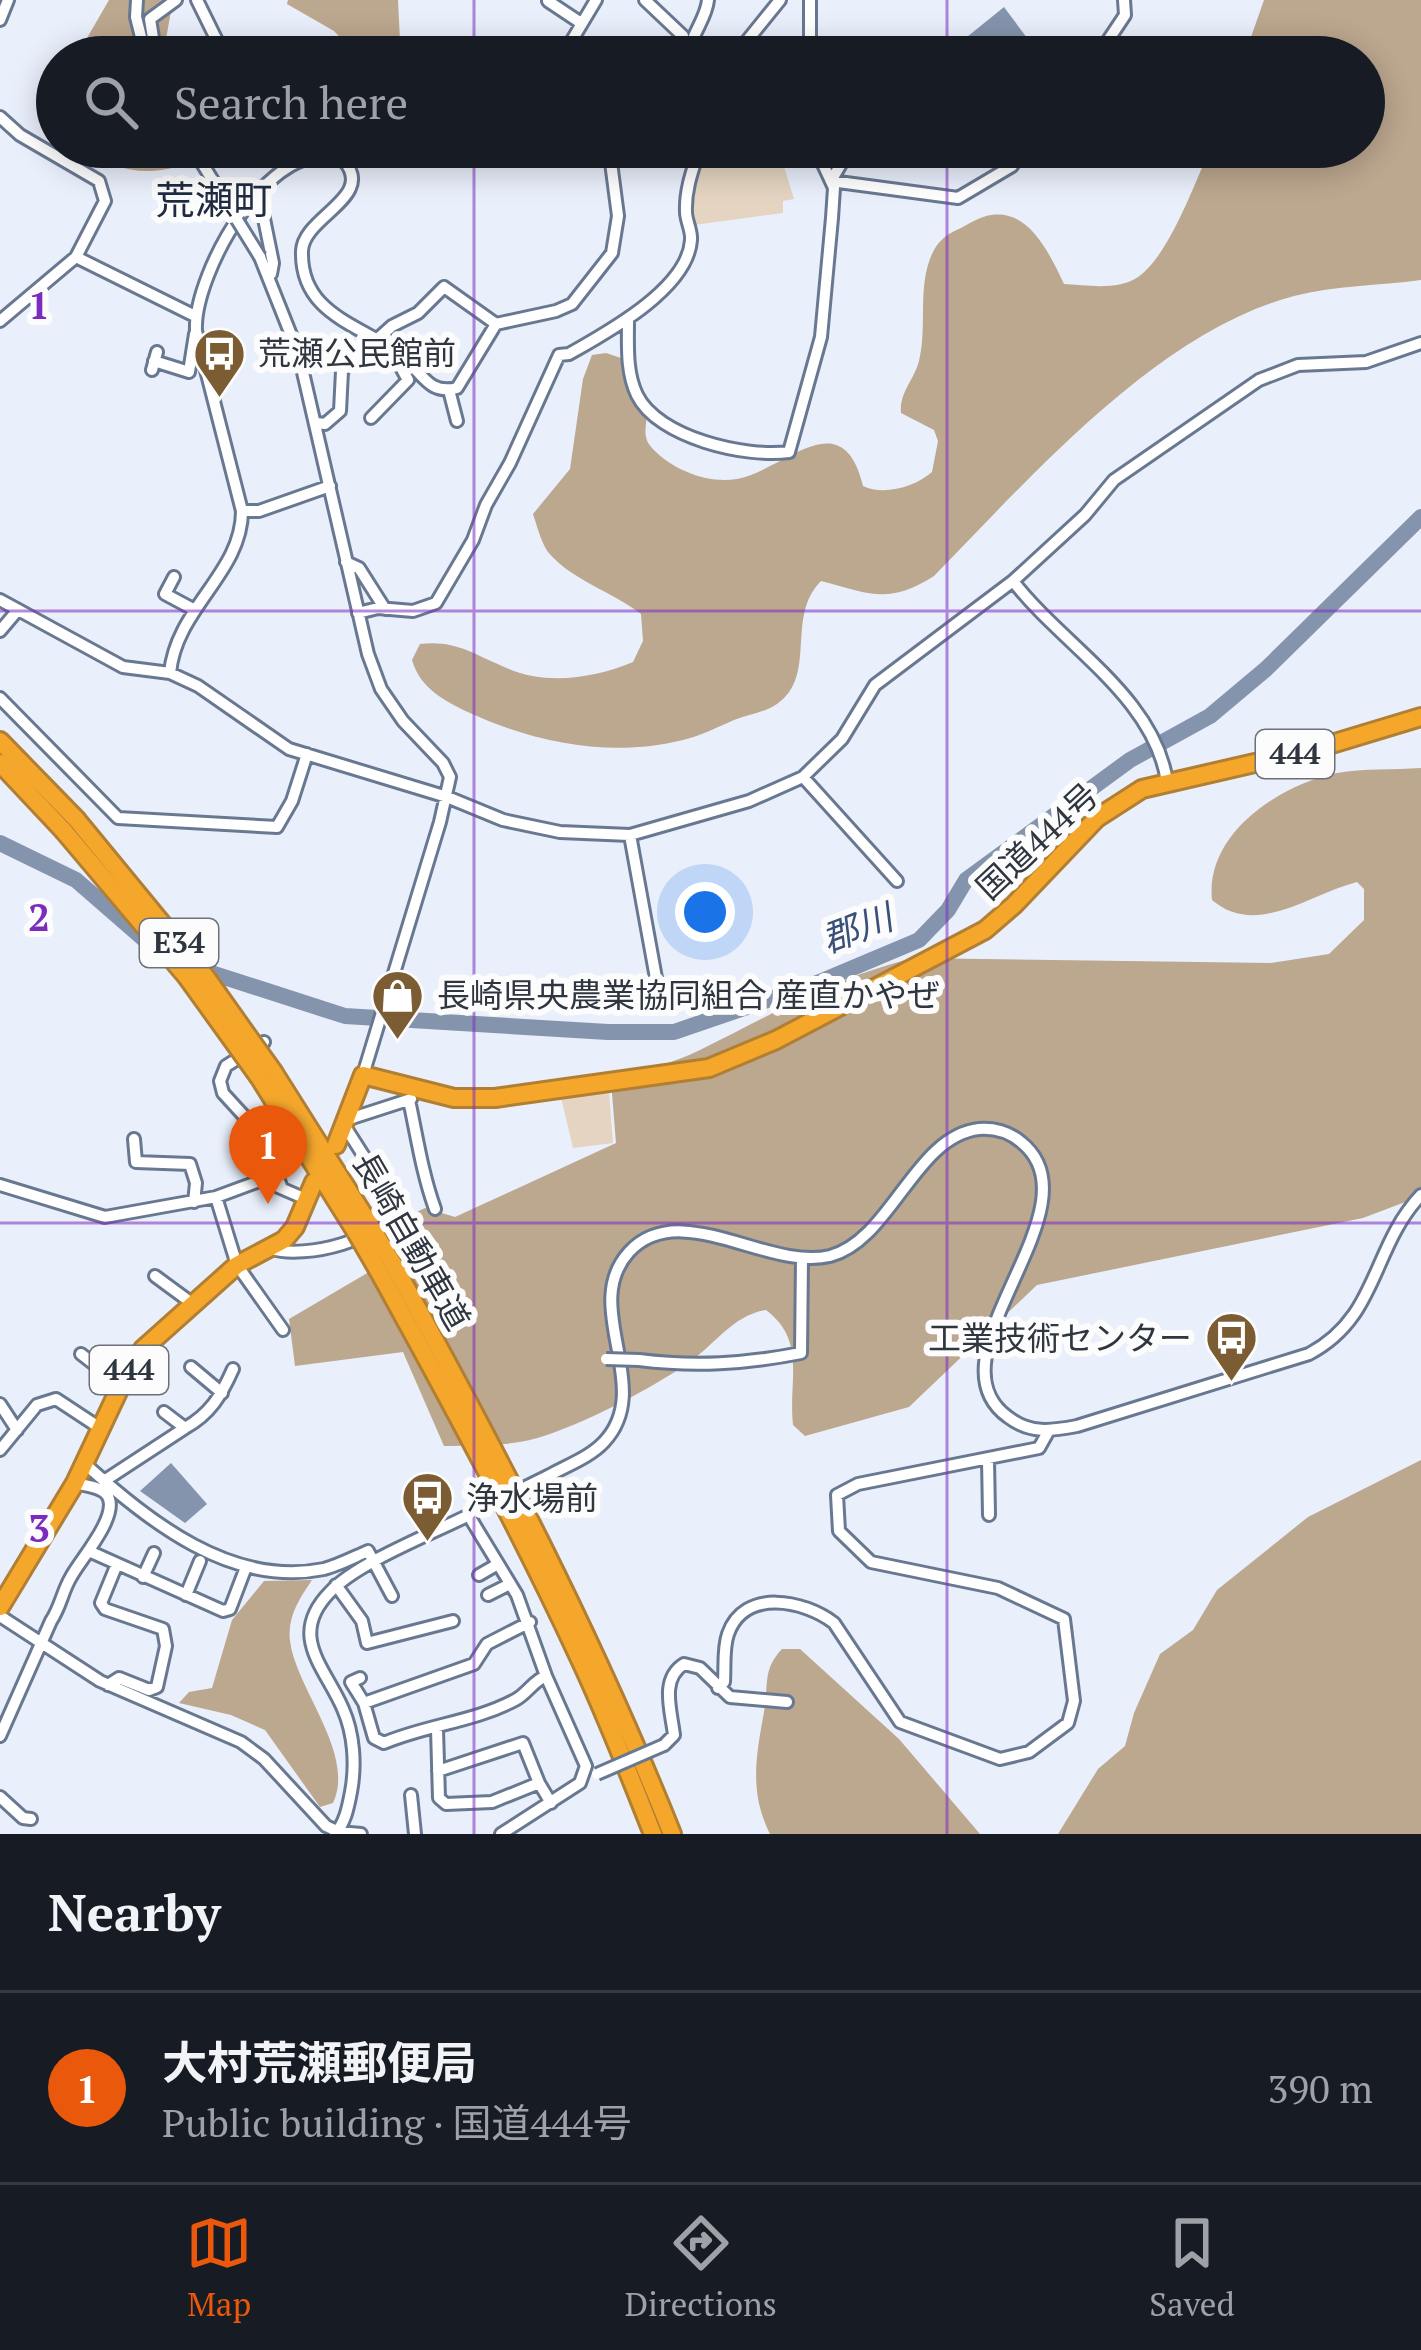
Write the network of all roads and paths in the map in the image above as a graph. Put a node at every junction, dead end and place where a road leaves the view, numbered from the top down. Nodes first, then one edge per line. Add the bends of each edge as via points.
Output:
1 (8, 0) edge
2 (137, 0) edge
3 (176, 0) edge
4 (197, 0) edge
5 (596, 0) edge
6 (645, 0) edge
7 (708, 0) edge
8 (780, 0) edge
9 (809, 0) edge
10 (1124, 0) edge
11 (548, 1) edge
12 (0, 20) edge
13 (581, 23) junction
14 (141, 36) edge
15 (153, 36) edge
16 (215, 36) edge
17 (574, 36) edge
18 (683, 36) edge
19 (694, 36) edge
20 (751, 36) edge
21 (810, 36) edge
22 (1111, 36) edge
23 (0, 116) edge
24 (36, 144) edge
25 (77, 168) edge
26 (205, 168) edge
27 (290, 168) edge
28 (350, 168) edge
29 (612, 168) edge
30 (693, 168) edge
31 (826, 168) edge
32 (839, 168) edge
33 (1009, 168) edge
34 (832, 181) junction
35 (259, 194) junction
36 (76, 257) junction
37 (271, 278) junction
38 (195, 316) junction
39 (0, 321) edge
40 (628, 321) junction
41 (496, 323) junction
42 (196, 331) junction
43 (375, 340) junction
44 (1421, 343) edge
45 (404, 357) junction
46 (154, 361) dead end
47 (449, 390) junction
48 (371, 418) dead end
49 (458, 421) dead end
50 (316, 423) junction
51 (330, 486) junction
52 (242, 511) junction
53 (346, 562) junction
54 (174, 577) dead end
55 (1013, 580) junction
56 (165, 594) junction
57 (0, 600) edge
58 (385, 608) junction
59 (157, 609) dead end
60 (193, 609) junction
61 (17, 610) junction
62 (358, 613) junction
63 (0, 631) edge
64 (148, 672) junction
65 (170, 673) junction
66 (122, 676) dead end
67 (0, 698) edge
68 (1421, 717) edge
69 (0, 740) edge
70 (307, 754) junction
71 (0, 763) edge
72 (803, 777) junction
73 (1167, 782) junction
74 (447, 796) junction
75 (69, 824) junction
76 (630, 835) junction
77 (898, 880) dead end
78 (656, 978) dead end
79 (264, 1042) dead end
80 (363, 1075) junction
81 (429, 1093) junction
82 (409, 1100) junction
83 (345, 1122) junction
84 (134, 1139) dead end
85 (336, 1145) dead end
86 (0, 1185) edge
87 (281, 1186) junction
88 (310, 1191) joint
89 (1421, 1195) edge
90 (216, 1197) junction
91 (194, 1202) junction
92 (435, 1209) dead end
93 (272, 1250) junction
94 (802, 1258) junction
95 (237, 1265) junction
96 (385, 1266) junction
97 (155, 1276) dead end
98 (193, 1304) junction
99 (283, 1330) dead end
100 (81, 1354) dead end
101 (607, 1359) dead end
102 (191, 1367) dead end
103 (232, 1369) dead end
104 (125, 1378) junction
105 (155, 1386) dead end
106 (222, 1394) junction
107 (0, 1404) edge
108 (164, 1412) dead end
109 (100, 1427) junction
110 (184, 1428) junction
111 (17, 1430) junction
112 (1048, 1432) junction
113 (0, 1450) edge
114 (988, 1459) junction
115 (85, 1464) junction
116 (104, 1480) junction
117 (76, 1483) junction
118 (473, 1514) junction
119 (989, 1515) dead end
120 (91, 1552) junction
121 (154, 1553) dead end
122 (200, 1561) dead end
123 (375, 1563) junction
124 (117, 1564) junction
125 (498, 1564) junction
126 (246, 1567) junction
127 (479, 1575) dead end
128 (143, 1577) junction
129 (510, 1584) junction
130 (337, 1585) junction
131 (186, 1595) junction
132 (488, 1595) dead end
133 (392, 1596) dead end
134 (0, 1606) edge
135 (0, 1616) edge
136 (453, 1621) dead end
137 (530, 1622) junction
138 (43, 1643) junction
139 (546, 1676) junction
140 (360, 1678) dead end
141 (108, 1685) junction
142 (718, 1688) junction
143 (788, 1702) dead end
144 (364, 1703) junction
145 (624, 1720) junction
146 (437, 1729) junction
147 (0, 1736) edge
148 (438, 1771) junction
149 (592, 1773) junction
150 (539, 1784) junction
151 (411, 1795) dead end
152 (0, 1798) edge
153 (550, 1803) junction
154 (31, 1819) dead end
155 (337, 1833) edge
156 (361, 1834) edge
157 (415, 1834) edge
158 (501, 1834) edge
159 (652, 1834) edge
160 (672, 1834) edge
161 (682, 1834) edge

1 - 12 street
2 - 14 street
3 - 15 street via 150,19
4 - 16 street
5 - 13 street
6 - 18 street
7 - 19 street
8 - 20 street
9 - 21 street
10 - 22 street via 1125,15
11 - 13 street
13 - 17 street
23 - 24 street
25 - 36 street via 99,181 105,201
26 - 37 street, bridge
27 - 35 street
28 - 43 street via 346,197 313,226 302,251 329,312
29 - 41 street via 619,216 612,253 572,304
30 - 40 street via 684,260
31 - 34 street
32 - 34 street
33 - 34 street via 958,198
34 - 40 street via 821,337 789,452 724,447 652,416 629,372
35 - 37 street
35 - 38 street via 210,262
36 - 38 street
36 - 39 street
37 - 50 street
38 - 42 street
40 - 58 street via 559,355 436,603
41 - 43 street via 444,287
41 - 47 street
42 - 46 street via 189,372
42 - 52 street
43 - 45 street
43 - 50 street via 342,371 340,411
44 - 55 street via 1366,362 1298,365 1259,380 1114,480
45 - 47 street via 427,384
45 - 48 street via 398,362 408,380
47 - 49 street
50 - 51 street
51 - 52 street
51 - 53 street
52 - 60 street via 238,541
53 - 58 street via 359,568
53 - 62 street
54 - 56 street
55 - 72 street via 875,685 842,739
55 - 73 street via 1133,707 1164,759
56 - 59 street
56 - 60 street
57 - 61 street
58 - 62 street
60 - 65 street via 175,641
61 - 63 street
61 - 64 street via 123,667
62 - 74 street via 381,689 442,763
64 - 65 street
64 - 66 street
65 - 70 street
67 - 70 street via 118,818 277,827
68 - 73 highway, 国道444号 / 444
69 - 75 highway, 長崎自動車道 / E34
70 - 74 street
71 - 75 highway, 長崎自動車道 / E34
72 - 76 street
72 - 77 street
73 - 81 highway, 国道444号 / 444 via 1097,818 985,930 776,1040 709,1068 643,1080 495,1098
74 - 76 street via 505,821
74 - 80 street
75 - 96 highway, 長崎自動車道 / E34, bridge via 267,1075
76 - 78 street
79 - 87 street via 226,1066 220,1081
80 - 81 highway, 国道444号 / 444
80 - 83 highway
81 - 82 street
82 - 83 street
82 - 92 street
83 - 85 highway
83 - 93 street via 392,1212 349,1242 289,1255
84 - 91 street via 136,1162 190,1164
86 - 91 street via 105,1216
87 - 88 street
87 - 90 street via 262,1180
88 - 93 highway via 295,1227
89 - 112 street via 1352,1322 1333,1341
90 - 91 street
90 - 95 street
93 - 95 highway, 444
94 - 101 street, bridge via 801,1353 688,1366
94 - 112 street via 841,1253 863,1237 946,1142 964,1132 1004,1131 1019,1140 1043,1173 1040,1213 986,1354 985,1377 1001,1413
94 - 118 street, bridge via 685,1231 644,1240 616,1272 611,1294 624,1383 623,1406 605,1442
95 - 98 highway, 444
95 - 99 street
96 - 145 highway, 長崎自動車道 / E34 via 494,1448
96 - 159 highway, 長崎自動車道 / E34 via 580,1660
97 - 98 street
98 - 104 highway, 444 via 143,1349
100 - 104 street
102 - 106 street
103 - 106 street
104 - 105 street
104 - 109 highway, 444
106 - 110 street
107 - 111 street
108 - 110 street
109 - 111 street via 56,1399 37,1405
109 - 115 highway, 444
110 - 116 street
111 - 113 street
112 - 114 street via 1039,1448
114 - 119 street
114 - 142 street via 858,1484 838,1495 839,1531 871,1562 998,1588 1064,1619 1074,1701 1062,1731 1000,1759 900,1722 834,1623 782,1601 744,1611 730,1628
115 - 116 street
115 - 117 highway, 444
116 - 126 street via 201,1551
117 - 120 street via 109,1497
117 - 134 highway, 444
118 - 123 street
118 - 125 street
120 - 124 street
120 - 138 street via 67,1582
121 - 128 street
122 - 131 street
123 - 126 street via 368,1551 325,1568
123 - 130 street
123 - 133 street
124 - 128 street
124 - 141 street via 105,1610 163,1629 166,1646 157,1687 119,1678
125 - 127 street
125 - 129 street
126 - 131 street via 230,1609
128 - 131 street
129 - 132 street
129 - 137 street
130 - 136 street via 367,1643
130 - 155 street via 315,1611 310,1632 351,1737 353,1778
135 - 138 street
137 - 139 street
137 - 144 street via 487,1643 473,1664
138 - 141 street
138 - 147 street
139 - 146 street via 520,1698
139 - 149 street
140 - 144 street via 351,1682
141 - 155 street via 241,1742
142 - 143 street via 744,1701
142 - 149 street, bridge via 693,1664 677,1667 669,1683 674,1735
144 - 146 street via 374,1738 384,1743
145 - 160 highway, 長崎自動車道 / E34
145 - 161 highway
146 - 148 street
148 - 150 street via 446,1804 492,1802
148 - 150 street via 523,1743
149 - 153 street
150 - 153 street
151 - 157 street
152 - 154 street
153 - 158 street
155 - 156 street

